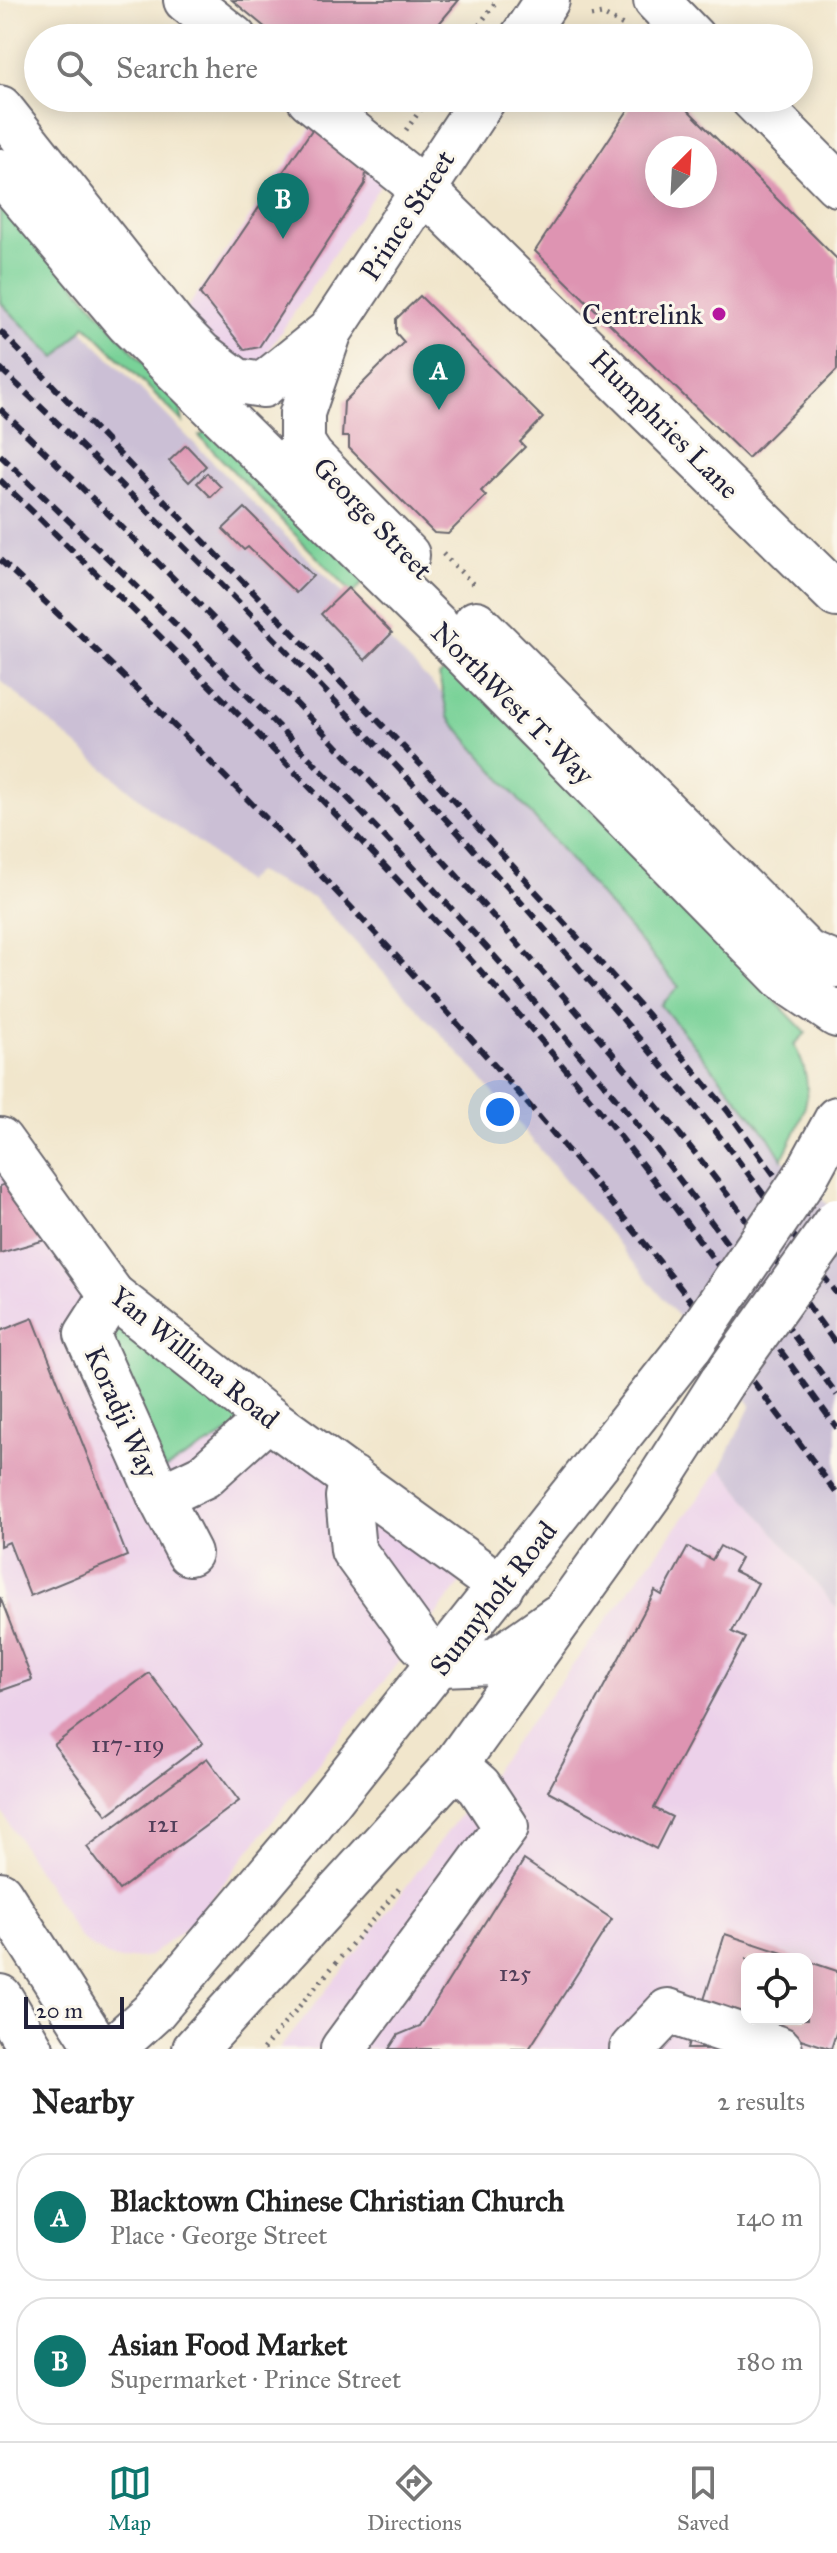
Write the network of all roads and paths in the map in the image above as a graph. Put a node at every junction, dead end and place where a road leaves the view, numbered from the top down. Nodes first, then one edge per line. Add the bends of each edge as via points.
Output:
1 (186, 0) edge
2 (497, 0) edge
3 (547, 0) edge
4 (642, 14) edge
5 (591, 16) dead end
6 (216, 24) edge
7 (480, 24) edge
8 (531, 24) edge
9 (663, 24) edge
10 (0, 108) edge
11 (326, 112) edge
12 (475, 112) edge
13 (766, 112) edge
14 (0, 171) edge
15 (837, 184) edge
16 (424, 190) junction
17 (330, 331) junction
18 (837, 595) edge
19 (837, 965) edge
20 (837, 1015) edge
21 (837, 1119) edge
22 (1, 1145) edge
23 (837, 1221) edge
24 (112, 1295) junction
25 (268, 1418) junction
26 (352, 1478) junction
27 (160, 1497) junction
28 (189, 1553) dead end
29 (501, 1587) junction
30 (567, 1611) junction
31 (430, 1652) junction
32 (455, 1765) junction
33 (0, 1894) edge
34 (0, 1997) edge
35 (31, 2049) edge
36 (99, 2049) edge
37 (112, 2049) edge
38 (195, 2049) edge
39 (343, 2049) edge
40 (632, 2049) edge
41 (780, 2049) edge

1 - 6 main road
2 - 7 path
3 - 8 main road
4 - 5 path
4 - 9 main road
10 - 17 main road via 154,304 237,381 263,385
11 - 16 main road, Humphries Lane
12 - 16 main road, Prince Street
13 - 15 main road
14 - 20 main road, NorthWest T-Way via 128,323 784,979
16 - 17 main road, Prince Street
16 - 18 main road, Humphries Lane
17 - 19 main road, George Street via 302,413 302,443 311,457 807,953
21 - 29 main road, Sunnyholt Road, bridge via 806,1176 691,1345
22 - 24 main road, Yan Willima Road
23 - 30 main road, bridge
24 - 25 main road, Yan Willima Road
24 - 27 main road, Koradji Way via 87,1334
25 - 26 main road, Yan Willima Road
25 - 27 main road, Koradji Way via 204,1476
26 - 29 main road, Yan Willima Road
26 - 31 main road via 348,1497 353,1550
27 - 28 main road
29 - 31 main road, Sunnyholt Road
30 - 31 main road via 494,1662
30 - 32 main road
31 - 37 main road, Sunnyholt Road via 152,2013
32 - 38 main road
32 - 39 main road via 479,1786 506,1827
33 - 36 main road
34 - 35 main road
40 - 41 main road via 668,2011

